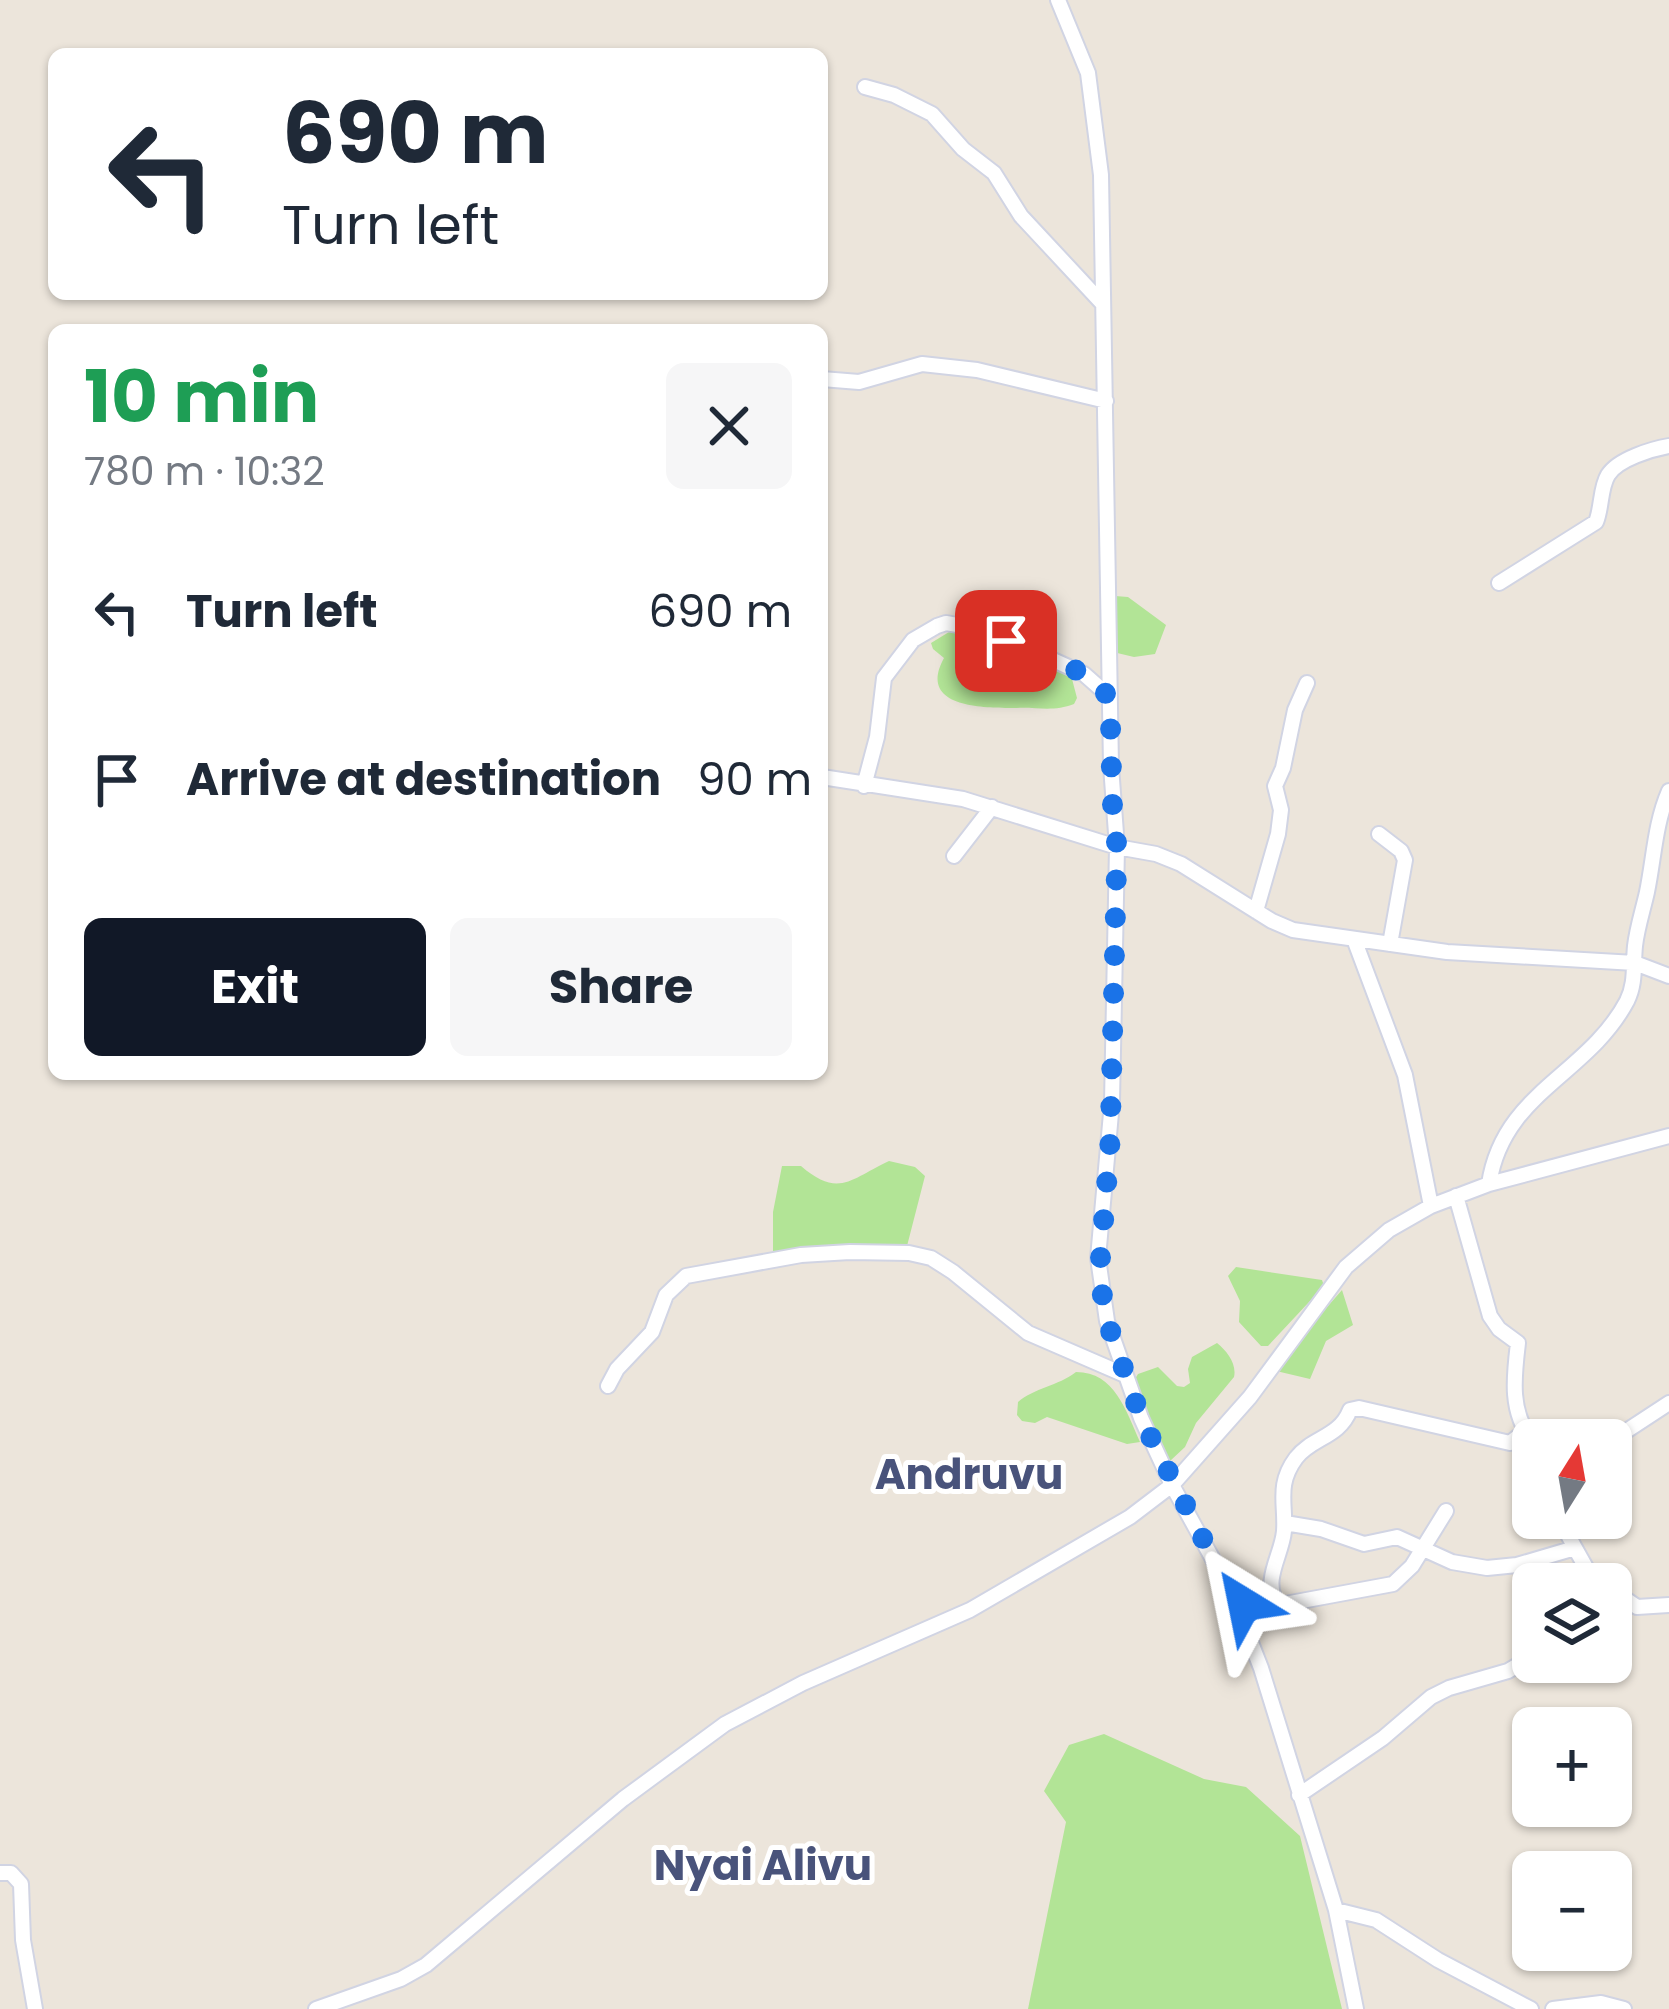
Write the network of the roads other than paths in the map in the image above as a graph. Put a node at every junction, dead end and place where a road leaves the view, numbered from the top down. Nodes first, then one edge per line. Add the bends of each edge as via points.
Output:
1 (1058, 0) edge
2 (865, 87) dead end
3 (1102, 303) junction
4 (828, 380) edge
5 (1106, 401) junction
6 (1668, 447) edge
7 (1499, 583) dead end
8 (1307, 683) dead end
9 (1110, 697) junction
10 (828, 778) edge
11 (864, 786) junction
12 (1669, 791) edge
13 (992, 807) junction
14 (1379, 835) dead end
15 (1117, 847) junction
16 (955, 856) dead end
17 (1256, 911) junction
18 (1354, 939) junction
19 (1390, 944) junction
20 (1635, 963) junction
21 (1669, 976) edge
22 (1669, 1136) edge
23 (1490, 1184) junction
24 (1456, 1196) junction
25 (1431, 1206) junction
26 (1125, 1375) junction
27 (608, 1387) dead end
28 (1669, 1403) edge
29 (1523, 1419) edge
30 (1632, 1427) edge
31 (1512, 1441) edge
32 (1172, 1485) junction
33 (1446, 1511) dead end
34 (1285, 1523) junction
35 (1570, 1539) edge
36 (1575, 1548) junction
37 (1420, 1550) junction
38 (1580, 1563) edge
39 (1632, 1603) edge
40 (1277, 1604) junction
41 (1669, 1605) edge
42 (1238, 1607) junction
43 (1512, 1669) edge
44 (1299, 1795) junction
45 (0, 1873) edge
46 (1336, 1910) junction
47 (35, 2009) edge
48 (316, 2009) edge
49 (1356, 2009) edge
50 (1531, 2009) edge
51 (1553, 2009) edge
52 (1624, 2009) edge

1 - 3 street via 1092,93
2 - 3 street via 932,114 994,172 1022,216
3 - 5 street
4 - 5 street via 859,382 922,364
5 - 9 street
6 - 7 street via 1616,468 1596,522
8 - 17 street via 1275,786 1280,822
9 - 11 street via 1040,654 963,626 937,626 913,640 884,678
9 - 15 street
10 - 11 street
11 - 13 street
12 - 20 street
13 - 15 street
13 - 16 street
14 - 19 street via 1405,860
15 - 17 street via 1181,864
15 - 26 street via 1110,1143 1098,1258
17 - 18 street via 1293,930
18 - 19 street
18 - 25 street via 1406,1075
19 - 20 street
20 - 21 street
20 - 23 street via 1624,1007 1578,1063 1520,1112
22 - 23 street
23 - 24 street
24 - 25 street
24 - 29 street via 1490,1316 1518,1342 1515,1394
25 - 32 street via 1346,1267
26 - 27 street via 1028,1333 931,1258 850,1252 686,1276
26 - 32 street
28 - 30 street
31 - 34 street via 1354,1408 1294,1462 1281,1498
32 - 42 street
32 - 48 street via 970,1610 725,1724 426,1965
33 - 37 street
34 - 37 street via 1364,1544 1397,1537
34 - 40 street via 1271,1583
35 - 36 street
36 - 37 street via 1500,1568
36 - 38 street
37 - 40 street via 1393,1584
39 - 41 street
40 - 42 street
42 - 44 street
43 - 44 street via 1431,1697
44 - 46 street
45 - 47 street via 22,1884
46 - 49 street
46 - 50 street via 1376,1920
51 - 52 street via 1600,2002

